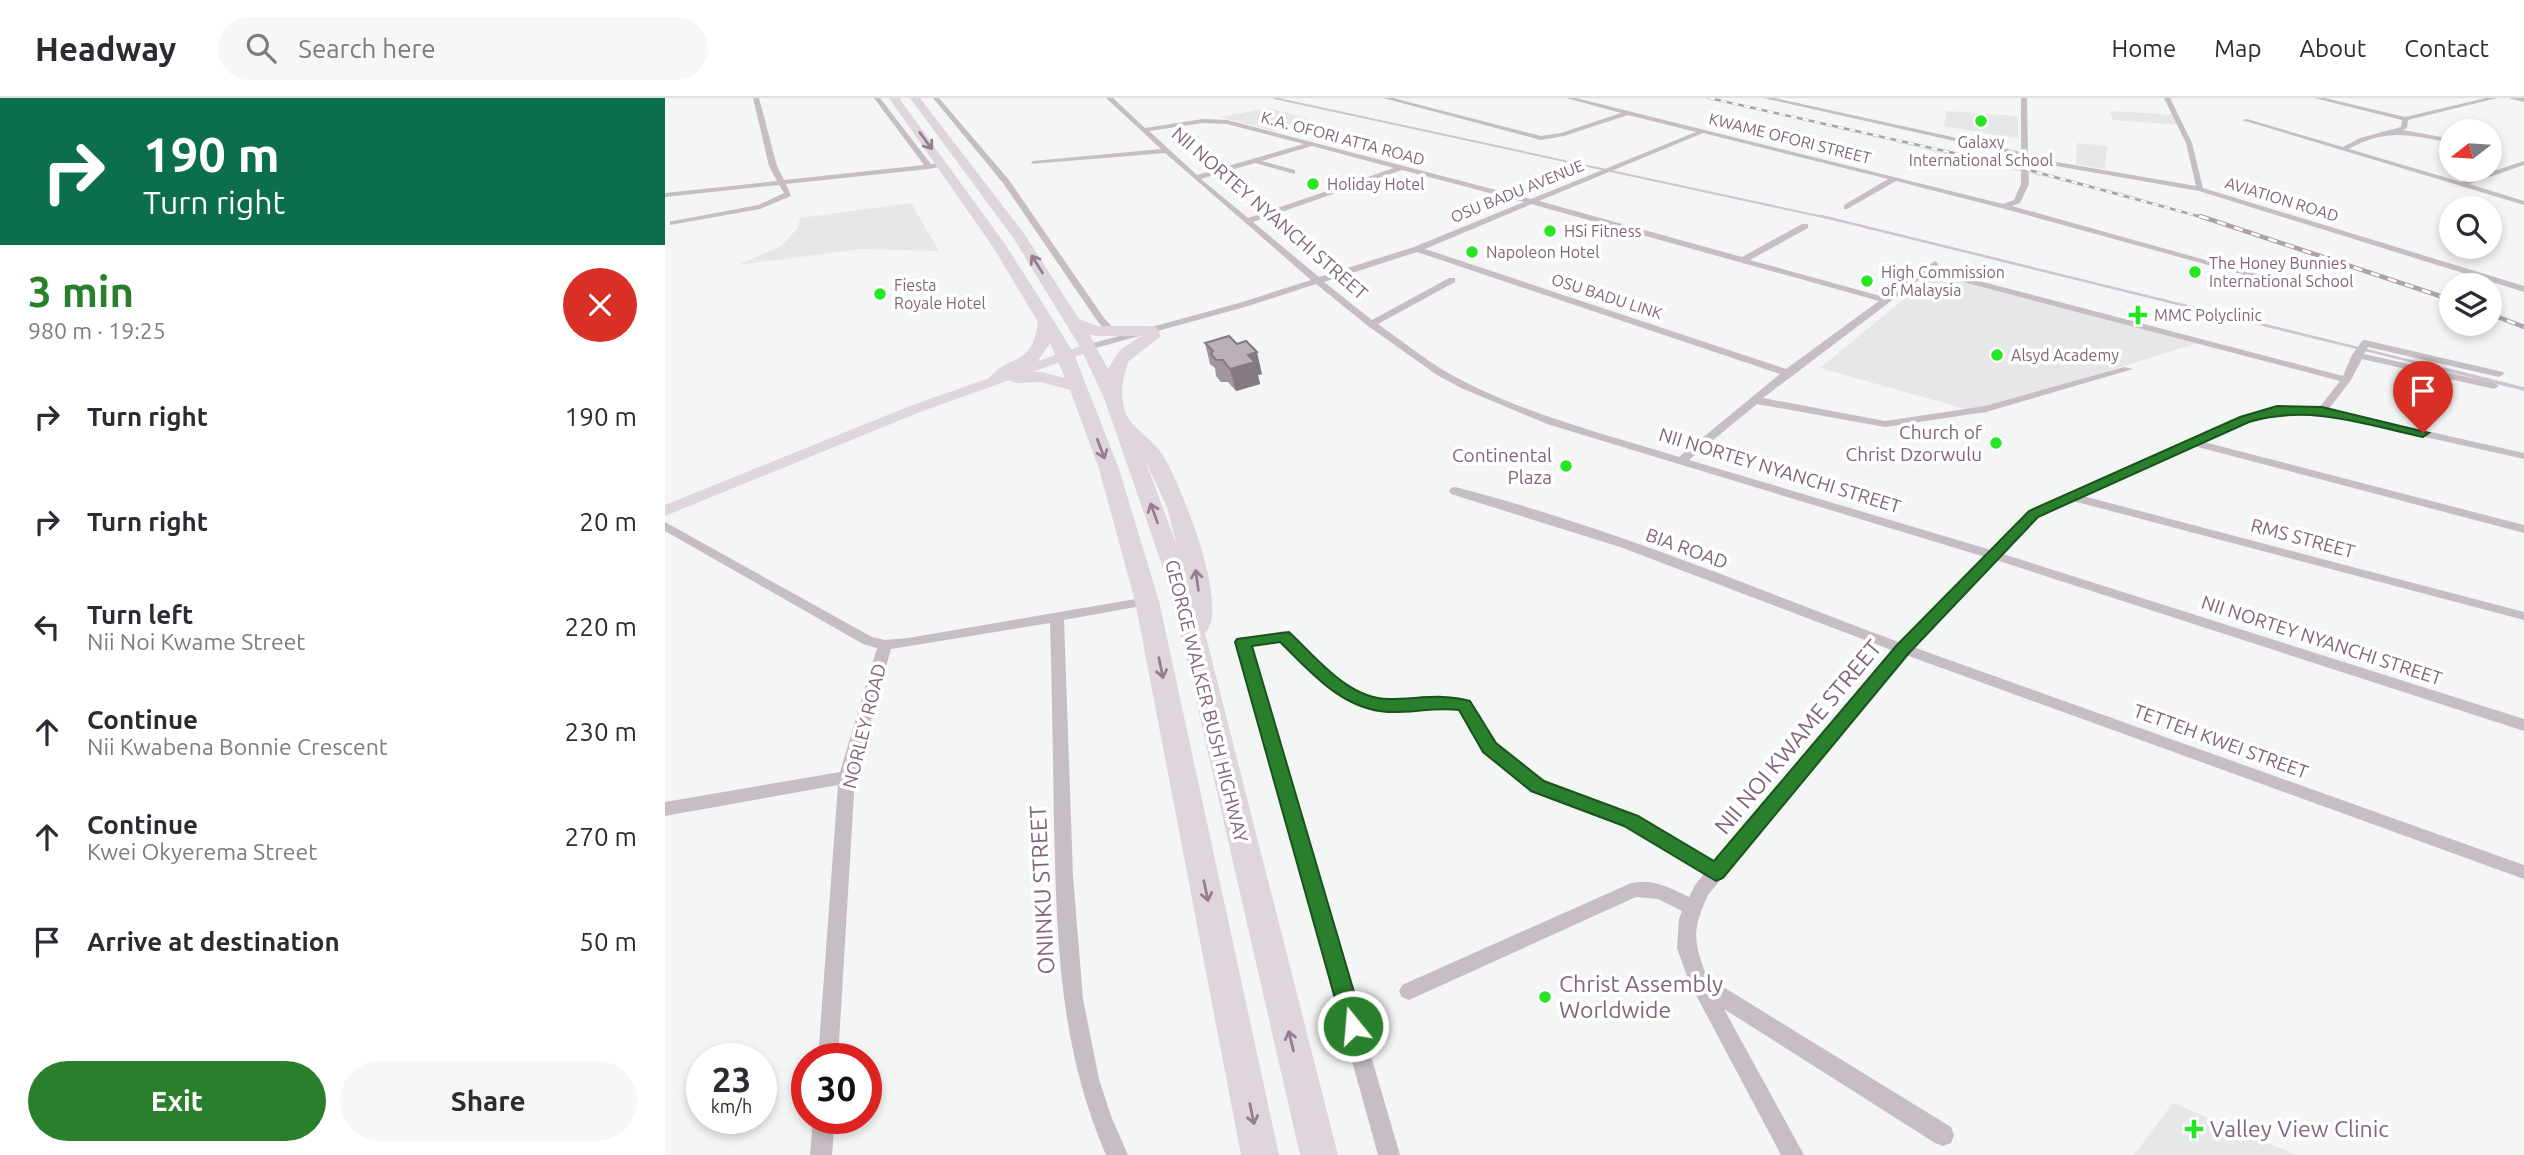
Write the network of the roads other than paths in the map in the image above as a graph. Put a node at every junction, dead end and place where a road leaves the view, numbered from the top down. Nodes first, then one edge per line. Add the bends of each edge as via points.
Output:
1 (756, 98) edge
2 (877, 98) edge
3 (894, 98) edge
4 (915, 98) edge
5 (936, 98) edge
6 (1109, 98) edge
7 (1386, 98) edge
8 (1569, 98) edge
9 (1766, 98) edge
10 (2024, 98) edge
11 (2167, 98) edge
12 (2317, 98) edge
13 (2494, 98) edge
14 (2513, 98) edge
15 (2524, 100) edge
16 (1628, 113) junction
17 (2405, 119) junction
18 (2245, 120) dead end
19 (1145, 130) junction
20 (1703, 131) junction
21 (2395, 131) junction
22 (2291, 134) junction
23 (2439, 139) edge
24 (1311, 144) junction
25 (2344, 149) junction
26 (1167, 151) junction
27 (2026, 157) junction
28 (1253, 161) junction
29 (1033, 163) dead end
30 (2524, 163) edge
31 (943, 165) junction
32 (929, 167) junction
33 (1401, 168) junction
34 (1291, 172) dead end
35 (1196, 178) junction
36 (1896, 178) junction
37 (780, 183) junction
38 (2461, 184) junction
39 (2200, 189) junction
40 (2452, 190) junction
41 (665, 195) edge
42 (1532, 202) junction
43 (2524, 203) edge
44 (2004, 206) junction
45 (1847, 207) dead end
46 (2524, 210) edge
47 (1247, 221) junction
48 (673, 223) dead end
49 (1805, 226) dead end
50 (1417, 249) junction
51 (1744, 260) junction
52 (1452, 281) dead end
53 (1320, 283) junction
54 (2291, 285) dead end
55 (2524, 289) edge
56 (1885, 300) junction
57 (1046, 321) junction
58 (1073, 322) junction
59 (1371, 324) junction
60 (1113, 333) junction
61 (1151, 333) junction
62 (1090, 350) junction
63 (2360, 350) junction
64 (1066, 356) junction
65 (2128, 369) dead end
66 (1787, 373) junction
67 (2499, 374) dead end
68 (1007, 378) junction
69 (2346, 380) junction
70 (1076, 386) junction
71 (2494, 386) dead end
72 (1114, 398) junction
73 (1755, 400) junction
74 (2322, 411) junction
75 (867, 431) joint
76 (2196, 443) junction
77 (2524, 456) edge
78 (1681, 461) junction
79 (1455, 491) dead end
80 (2071, 497) junction
81 (665, 511) edge
82 (665, 526) edge
83 (2524, 529) edge
84 (1993, 555) junction
85 (1147, 601) junction
86 (2524, 616) edge
87 (1057, 617) junction
88 (885, 645) junction
89 (1903, 649) junction
90 (2524, 725) edge
91 (847, 777) junction
92 (665, 809) edge
93 (1716, 872) junction
94 (2524, 872) edge
95 (1693, 908) junction
96 (1699, 982) junction
97 (1409, 991) dead end
98 (829, 1043) edge
99 (823, 1134) edge
100 (1943, 1135) dead end
101 (821, 1155) edge
102 (1117, 1155) edge
103 (1260, 1155) edge
104 (1318, 1155) edge
105 (1389, 1155) edge
106 (1793, 1155) edge

1 - 37 street
2 - 32 street
3 -> 31 highway, GEORGE WALKER BUSH HIGHWAY
58 -> 4 highway, GEORGE WALKER BUSH HIGHWAY via 1012,227
5 - 60 street via 1006,182
6 - 19 street, NII NORTEY NYANCHI STREET
7 - 16 street via 1541,138
8 - 16 street, KWAME OFORI STREET
9 - 27 street, AVIATION ROAD
10 - 27 street
11 - 39 street via 2189,143
12 - 17 street
13 - 17 street
14 - 15 street
16 - 20 street, KWAME OFORI STREET
17 - 21 street via 2406,127
18 - 22 street
19 - 24 street, K.A. OFORI ATTA ROAD via 1216,120
19 - 26 street, NII NORTEY NYANCHI STREET
20 - 36 street, KWAME OFORI STREET
20 - 42 street, OSU BADU AVENUE
21 - 23 street
21 - 25 street
22 - 25 street
22 - 40 street via 2283,138
24 - 28 street
24 - 33 street, K.A. OFORI ATTA ROAD
25 - 38 street
26 - 29 street
26 - 35 street, NII NORTEY NYANCHI STREET
27 - 39 street, AVIATION ROAD
27 - 44 street via 2022,196
28 - 34 street
28 - 35 street
30 - 38 street
31 - 32 street
31 - 57 highway, GEORGE WALKER BUSH HIGHWAY
32 - 37 street
33 - 42 street, K.A. OFORI ATTA ROAD
33 - 47 street
35 - 47 street, NII NORTEY NYANCHI STREET
36 - 44 street, KWAME OFORI STREET
36 - 45 street
37 - 41 street
37 - 48 street via 788,194 773,203
38 - 40 street
38 - 43 street
39 - 55 street, AVIATION ROAD
40 - 46 street
42 - 50 street, OSU BADU AVENUE
42 - 51 street, K.A. OFORI ATTA ROAD
44 - 54 street, KWAME OFORI STREET
47 - 53 street, NII NORTEY NYANCHI STREET
49 - 51 street
50 - 53 street, OSU BADU AVENUE
50 - 66 street, OSU BADU LINK
51 - 56 street, K.A. OFORI ATTA ROAD
52 - 59 street
53 - 59 street, NII NORTEY NYANCHI STREET
53 - 61 street, OSU BADU AVENUE
56 - 66 street
56 - 69 street via 1932,267
57 - 64 highway, GEORGE WALKER BUSH HIGHWAY
57 - 68 highway via 1040,350
58 - 60 highway
58 - 62 highway, GEORGE WALKER BUSH HIGHWAY
59 - 78 street, NII NORTEY NYANCHI STREET via 1465,386 1551,422
60 - 61 highway
61 - 62 street, OSU BADU AVENUE
61 - 72 highway via 1122,356 1115,369
62 - 64 main road
62 - 72 highway, GEORGE WALKER BUSH HIGHWAY
63 - 67 street via 2364,343
63 - 69 street
63 - 71 street
64 - 68 main road
64 - 70 highway, GEORGE WALKER BUSH HIGHWAY
65 - 73 street via 1986,409 1885,424
66 - 73 street
68 - 70 highway via 1052,379
68 - 75 main road
69 - 74 street
70 -> 85 highway, GEORGE WALKER BUSH HIGHWAY via 1109,469
104 -> 72 highway, GEORGE WALKER BUSH HIGHWAY via 1197,648
73 - 78 street
74 - 76 street, NII NOI KWAME STREET via 2277,410 2245,419
74 - 77 street, NII NOI KWAME STREET
75 - 81 main road
76 - 80 street, NII NOI KWAME STREET
76 - 83 street
78 - 84 street, NII NORTEY NYANCHI STREET
79 - 89 street, BIA ROAD via 1589,532
80 - 84 street, NII NOI KWAME STREET via 2033,514
80 - 86 street, RMS STREET
82 - 88 street, NORLEY ROAD via 868,641
84 - 89 street, NII NOI KWAME STREET
84 - 90 street, NII NORTEY NYANCHI STREET
85 - 87 street
85 -> 103 highway, GEORGE WALKER BUSH HIGHWAY
87 - 88 street
87 - 102 street, ONINKU STREET via 1067,961 1085,1062 1105,1133
88 - 91 street, NORLEY ROAD
89 - 93 street, NII NOI KWAME STREET
89 - 94 street, TETTEH KWEI STREET
91 - 92 street
91 - 98 street, NORLEY ROAD
93 - 95 street, NII NOI KWAME STREET
93 - 105 street via 1631,821 1538,786 1489,748 1464,705 1386,706 1357,699 1334,684 1284,636 1243,642
95 - 96 street, NII NOI KWAME STREET via 1686,948
95 - 97 street via 1661,892 1635,889
96 - 100 street
96 - 106 street, NII NOI KWAME STREET
99 - 101 street

